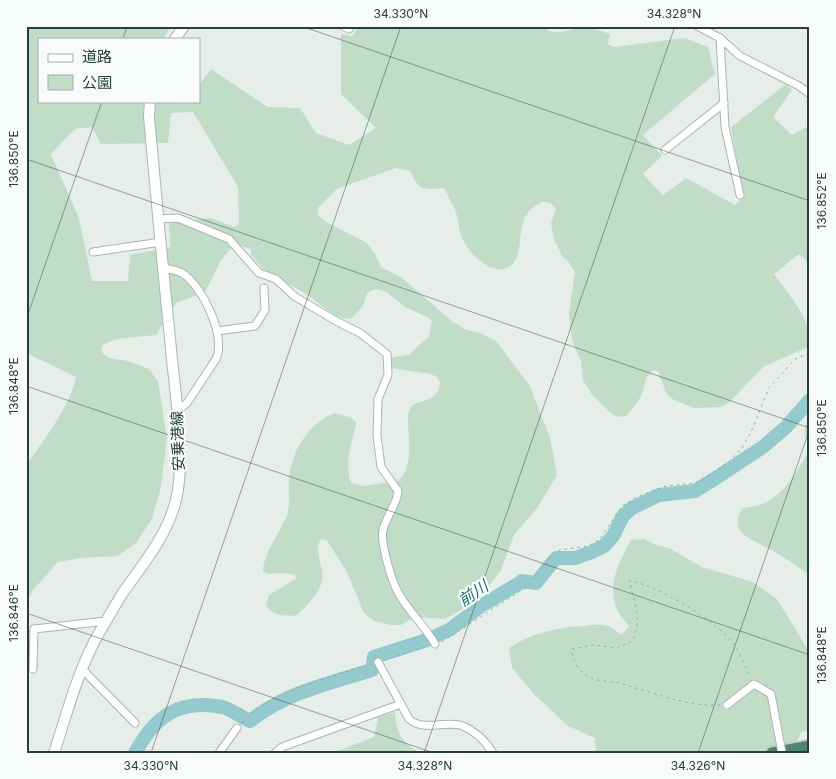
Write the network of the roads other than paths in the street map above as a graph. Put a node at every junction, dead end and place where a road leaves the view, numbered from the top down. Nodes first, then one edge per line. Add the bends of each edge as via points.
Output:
1 (184, 26) edge
2 (342, 26) edge
3 (351, 26) edge
4 (697, 26) edge
5 (176, 38) edge
6 (720, 38) junction
7 (810, 94) edge
8 (150, 102) edge
9 (724, 103) junction
10 (666, 150) dead end
11 (740, 195) dead end
12 (158, 219) junction
13 (161, 242) junction
14 (93, 252) dead end
15 (163, 268) junction
16 (264, 288) dead end
17 (217, 331) junction
18 (177, 411) junction
19 (106, 621) junction
20 (433, 640) road end
21 (378, 662) road end
22 (33, 669) dead end
23 (82, 669) junction
24 (401, 704) junction
25 (727, 705) road end
26 (135, 722) dead end
27 (237, 728) road end
28 (810, 746) edge
29 (54, 753) edge
30 (219, 753) edge
31 (275, 753) edge
32 (493, 753) edge
33 (772, 753) edge
34 (782, 753) edge

1 - 5 main road
2 - 3 street via 349,29
4 - 6 street
6 - 7 street via 740,56
6 - 9 street
8 - 12 main road, 安乗港線
9 - 10 street
9 - 11 street via 725,127
12 - 13 main road, 安乗港線
12 - 20 street via 178,218 229,239 258,273 276,279 294,296 360,332 387,354 388,375 378,399 377,435 381,467 398,491 398,497 382,532 384,552 398,594
13 - 14 street
13 - 15 main road, 安乗港線
15 - 17 street via 182,274 198,289
15 - 18 main road, 安乗港線
16 - 17 street via 265,310 255,326
17 - 18 street via 219,352 187,404
18 - 19 main road, 安乗港線 via 179,481 170,520 154,550
19 - 22 street via 34,629
19 - 23 main road, 安乗港線
21 - 24 street
23 - 26 street
23 - 29 main road, 安乗港線
24 - 31 street via 282,747
24 - 32 street via 412,722 462,726 476,734
25 - 34 street, bridge via 754,684 771,694
27 - 30 street
28 - 33 highway

